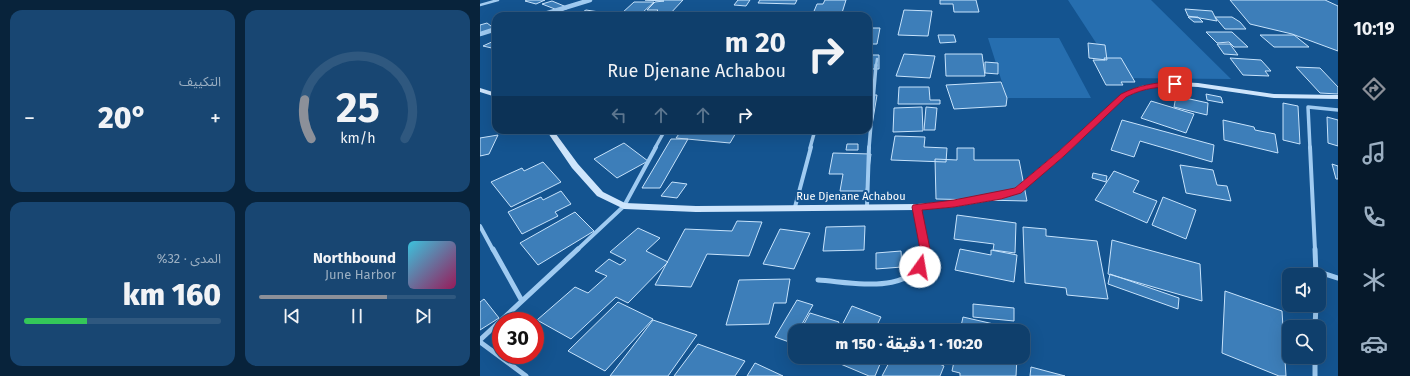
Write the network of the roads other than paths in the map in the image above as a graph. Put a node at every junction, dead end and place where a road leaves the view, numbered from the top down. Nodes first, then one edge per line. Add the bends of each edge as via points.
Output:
1 (498, 0) edge
2 (590, 0) edge
3 (480, 5) edge
4 (551, 12) edge
5 (492, 30) edge
6 (480, 34) edge
7 (877, 59) dead end
8 (480, 90) edge
9 (492, 94) edge
10 (1338, 97) edge
11 (872, 104) edge
12 (1338, 110) edge
13 (552, 134) edge
14 (663, 134) edge
15 (814, 134) edge
16 (869, 134) edge
17 (624, 206) junction
18 (867, 206) junction
19 (795, 207) junction
20 (917, 207) junction
21 (480, 226) edge
22 (1316, 268) edge
23 (1326, 275) edge
24 (1338, 278) edge
25 (818, 280) dead end
26 (522, 301) junction
27 (480, 341) edge
28 (1315, 364) edge
29 (526, 376) edge
30 (1315, 376) edge

1 - 3 street
2 - 4 street
5 - 6 street
7 - 11 street
8 - 9 main road
10 - 20 main road, Rue Djenane Achabou via 1274,96 1175,84 1135,89 1124,95 1018,190 1001,196 954,204
12 - 22 street via 1308,107
13 - 17 main road, Rue Djenane Achabou via 574,166 600,194
14 - 17 street
15 - 19 street
16 - 18 street
17 - 19 main road, Rue Djenane Achabou via 696,209
17 - 26 street
18 - 19 main road, Rue Djenane Achabou
18 - 20 main road, Rue Djenane Achabou
20 - 25 street via 925,249 920,267 913,274 904,280 890,283
21 - 26 street
23 - 24 street
26 - 27 street
27 - 29 street
28 - 30 street

